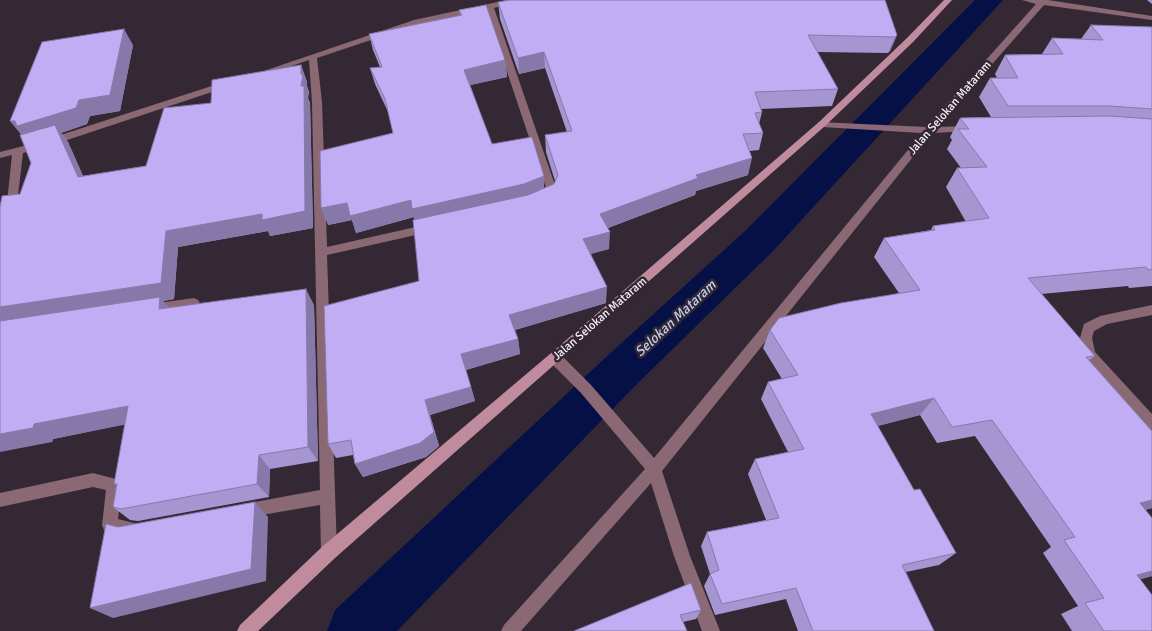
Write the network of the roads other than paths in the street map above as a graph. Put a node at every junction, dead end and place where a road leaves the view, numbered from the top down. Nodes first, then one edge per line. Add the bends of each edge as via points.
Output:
1 (518, 0) edge
2 (948, 0) edge
3 (1026, 0) edge
4 (1043, 1) edge
5 (489, 6) junction
6 (1152, 18) edge
7 (312, 56) junction
8 (822, 124) junction
9 (985, 129) edge
10 (924, 130) junction
11 (18, 151) junction
12 (0, 155) edge
13 (535, 204) edge
14 (445, 225) edge
15 (9, 227) edge
16 (321, 252) junction
17 (194, 303) edge
18 (1152, 310) edge
19 (136, 312) edge
20 (555, 358) junction
21 (1152, 424) edge
22 (654, 469) junction
23 (328, 496) junction
24 (0, 500) edge
25 (233, 513) edge
26 (147, 529) edge
27 (329, 552) junction
28 (246, 631) edge
29 (510, 631) edge
30 (711, 631) edge

1 - 5 street
2 - 8 street, Jalan Selokan Mataram
3 - 4 street
4 - 6 street
4 - 10 street, Jalan Selokan Mataram
5 - 7 street via 417,22
5 - 13 street via 552,191 550,196
7 - 11 street
7 - 16 street via 317,102
8 - 10 street
8 - 20 street, Jalan Selokan Mataram
9 - 10 street
10 - 22 street, Jalan Selokan Mataram
11 - 12 street
11 - 15 street
14 - 16 street
16 - 23 street
17 - 19 street
18 - 21 street via 1104,320 1088,328 1086,338 1089,354
20 - 22 street via 586,389
20 - 27 street, Jalan Selokan Mataram
22 - 29 street, Jalan Selokan Mataram
22 - 30 street
23 - 25 street
23 - 27 street
24 - 26 street via 93,480 114,485 110,525 138,531
27 - 28 street, Jalan Selokan Mataram

